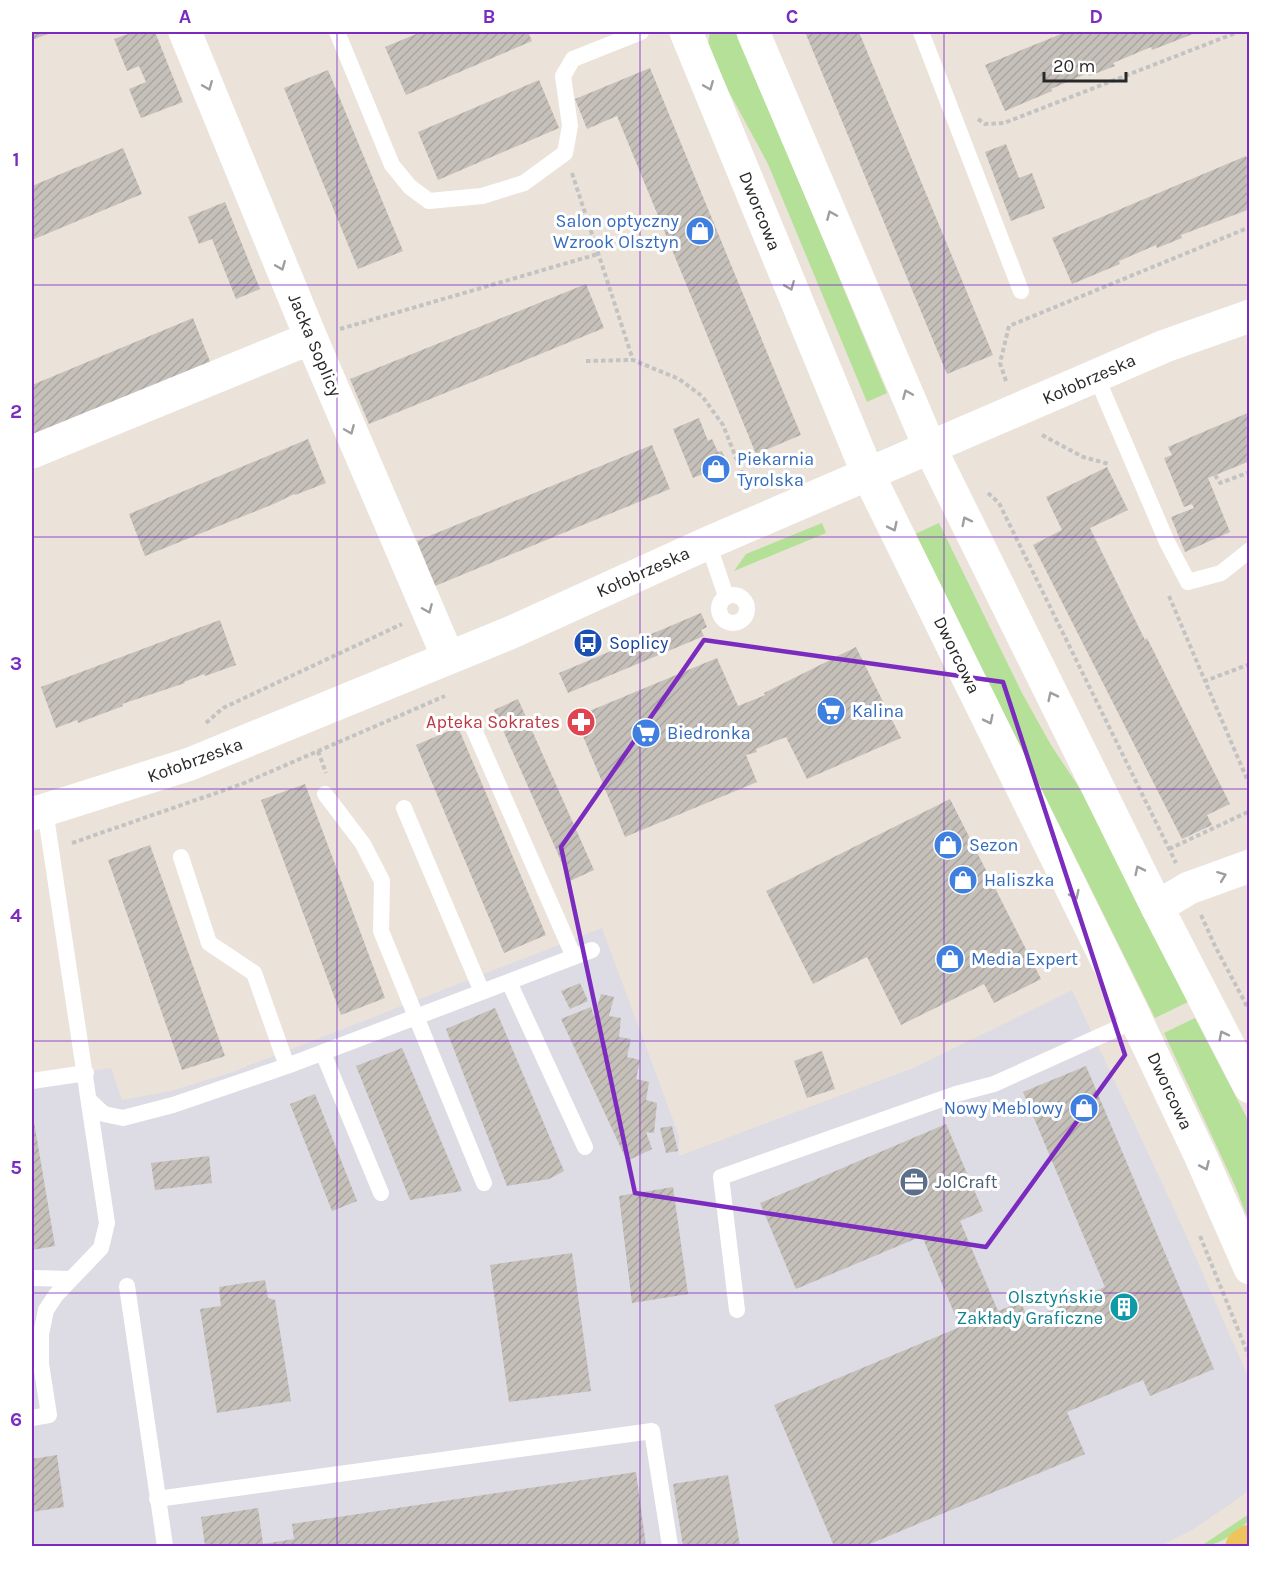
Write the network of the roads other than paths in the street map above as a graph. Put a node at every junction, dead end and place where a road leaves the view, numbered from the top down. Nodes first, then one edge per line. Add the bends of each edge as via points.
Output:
1 (185, 32) edge
2 (338, 32) edge
3 (641, 32) edge
4 (686, 32) edge
5 (753, 32) edge
6 (921, 32) edge
7 (1021, 291) dead end
8 (1250, 316) edge
9 (311, 338) junction
10 (1096, 376) junction
11 (930, 448) junction
12 (32, 452) edge
13 (868, 474) junction
14 (708, 543) junction
15 (1250, 550) edge
16 (726, 596) dead end
17 (448, 657) junction
18 (472, 725) dead end
19 (325, 794) dead end
20 (404, 808) dead end
21 (38, 812) edge
22 (181, 857) dead end
23 (1250, 866) edge
24 (1157, 907) junction
25 (592, 950) dead end
26 (574, 957) junction
27 (509, 982) junction
28 (482, 992) junction
29 (415, 1018) junction
30 (1136, 1020) junction
31 (323, 1053) junction
32 (287, 1066) junction
33 (86, 1072) junction
34 (32, 1081) edge
35 (1250, 1087) edge
36 (90, 1101) junction
37 (585, 1146) dead end
38 (484, 1183) dead end
39 (381, 1193) dead end
40 (1250, 1268) edge
41 (32, 1278) edge
42 (71, 1279) junction
43 (127, 1286) dead end
44 (737, 1310) dead end
45 (32, 1418) edge
46 (158, 1499) junction
47 (1250, 1541) edge
48 (165, 1546) edge
49 (670, 1546) edge
50 (1242, 1546) edge

1 -> 9 street, Jacka Soplicy
2 - 3 lane via 392,165 410,187 429,201 482,196 524,183 565,153 570,126 563,76 573,59
4 -> 13 street, Dworcowa
11 -> 5 street
6 - 7 lane
8 - 10 street, Kołobrzeska
9 - 12 street
9 -> 17 street, Jacka Soplicy
10 - 11 street, Kołobrzeska
10 - 15 lane via 1188,582 1221,573
11 - 13 street, Kołobrzeska
24 -> 11 street
13 - 14 street, Kołobrzeska
13 -> 30 street, Dworcowa
14 - 16 lane
14 - 17 street, Kołobrzeska
17 - 21 street, Kołobrzeska via 190,764
18 - 26 lane
19 - 29 lane via 363,844 382,881 381,931
20 - 28 lane
21 - 33 lane via 51,850
22 - 32 lane via 210,943 254,973
24 -> 23 street via 1189,888
35 -> 24 street
25 - 26 lane
26 - 27 lane
27 - 28 lane
27 - 37 lane
28 - 29 lane
29 - 31 lane
29 - 38 lane
30 -> 40 street, Dworcowa
30 - 44 lane via 994,1084 721,1177
31 - 32 lane
31 - 39 lane
32 - 36 lane via 123,1118 105,1114
33 - 34 lane
33 - 36 lane
36 - 42 lane via 107,1223 101,1248
41 - 42 lane
42 - 45 lane via 46,1310 41,1364 49,1415
43 - 46 lane
46 - 48 lane
46 - 49 lane via 652,1431
47 - 50 main road

